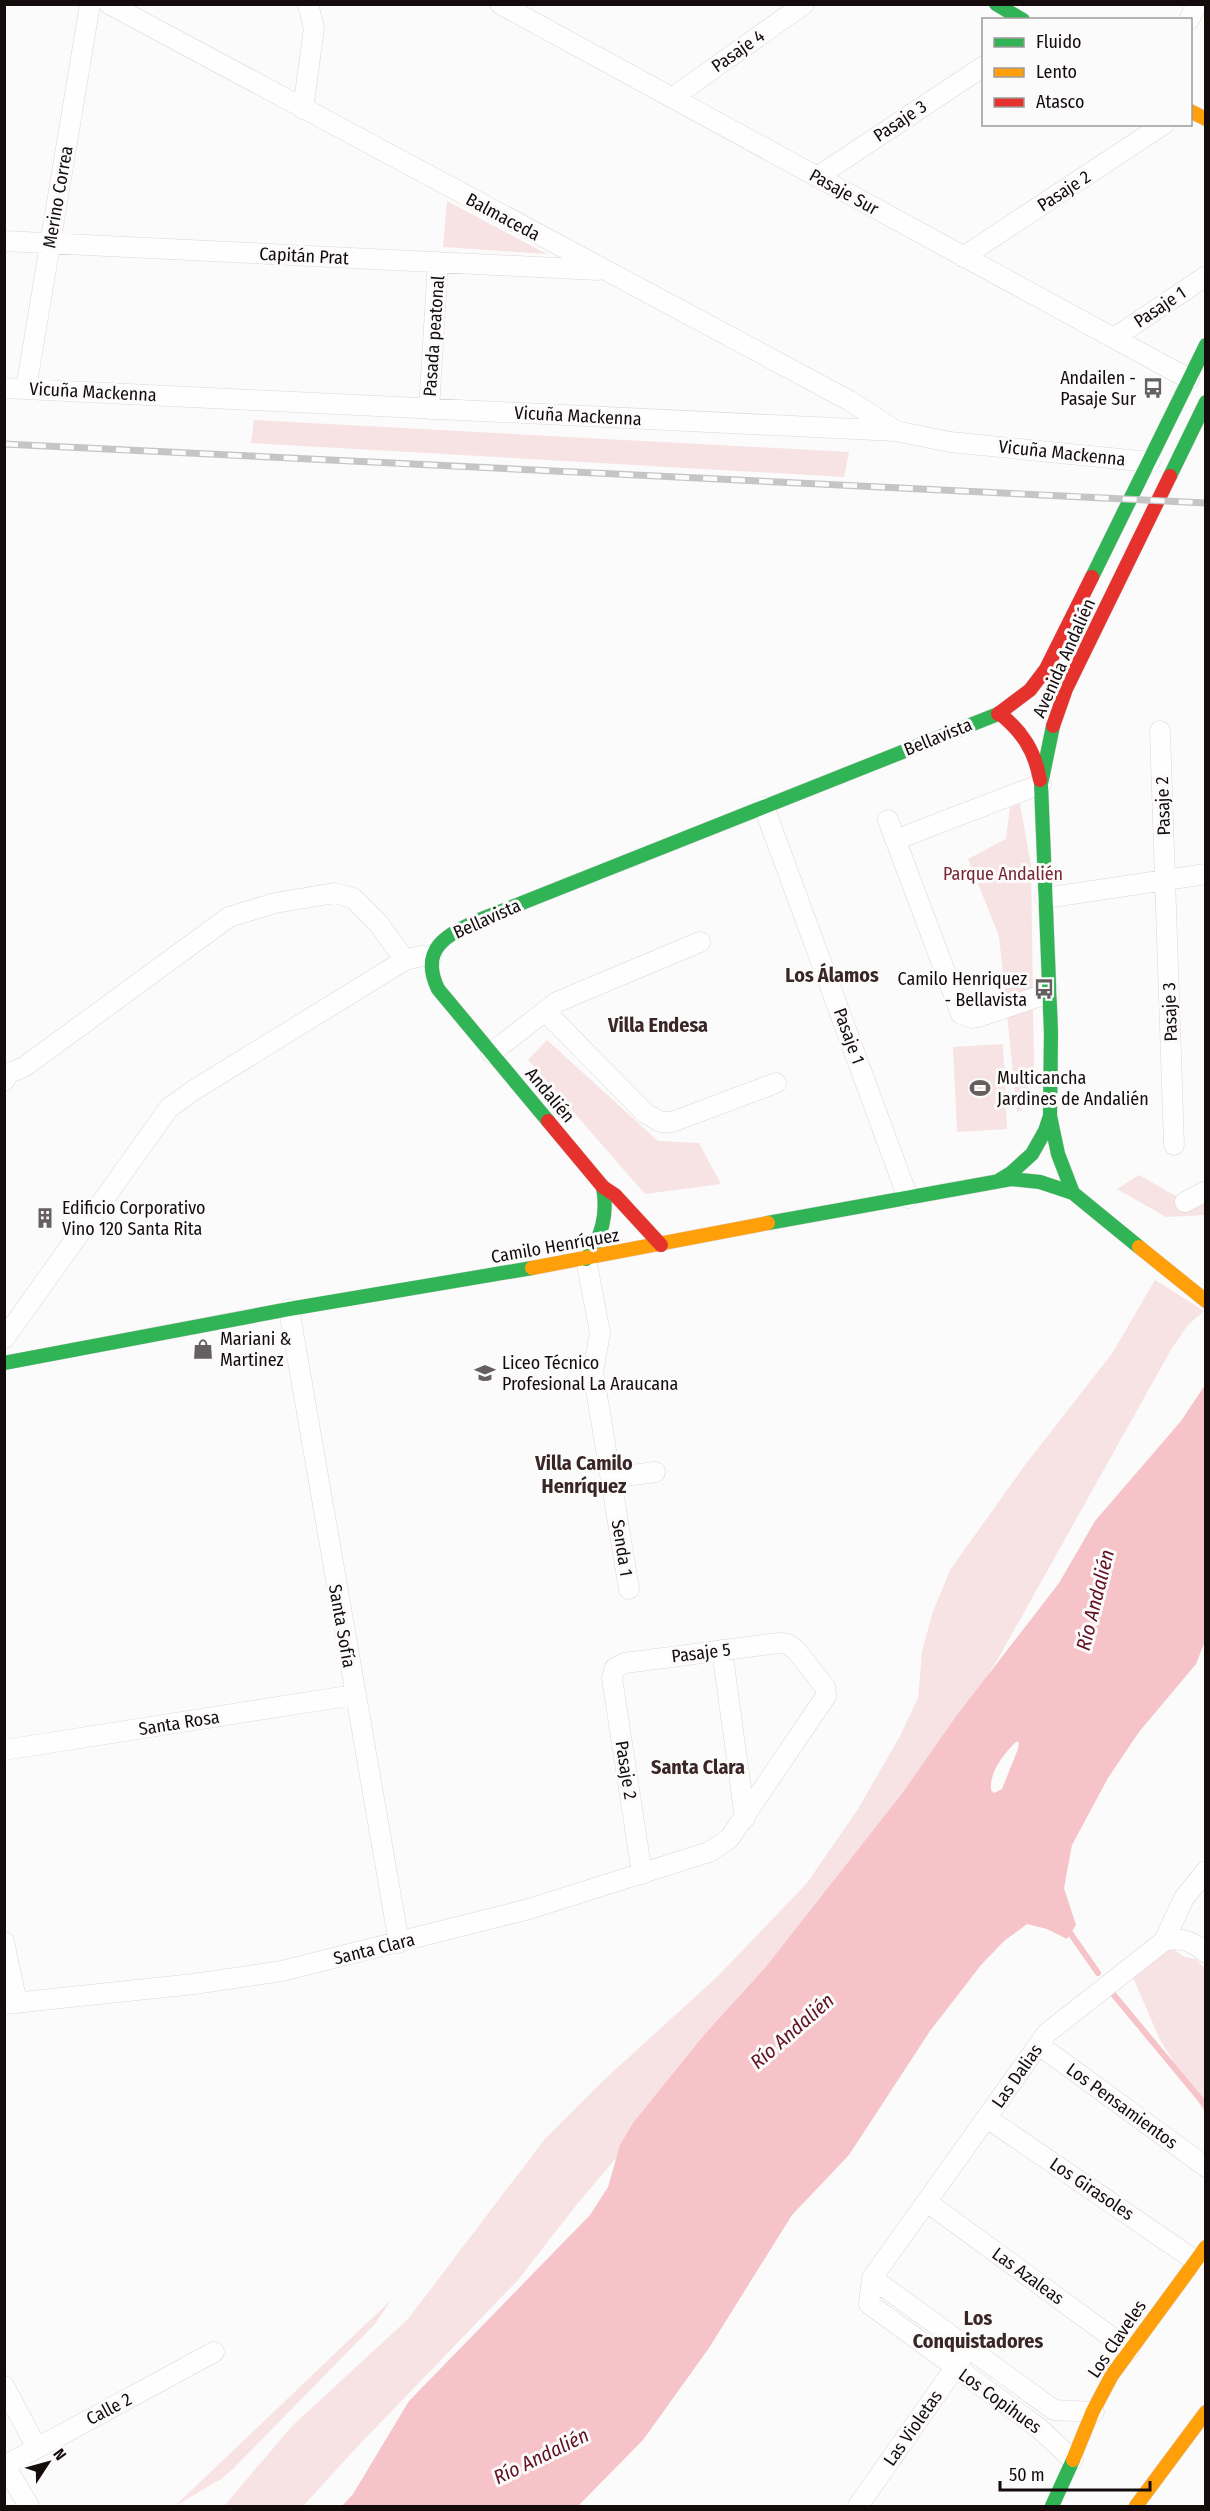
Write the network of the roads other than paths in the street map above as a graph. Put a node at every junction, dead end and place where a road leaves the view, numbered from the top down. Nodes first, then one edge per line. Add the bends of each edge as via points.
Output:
1 (90, 4) edge
2 (109, 4) edge
3 (308, 4) edge
4 (500, 4) edge
5 (804, 4) edge
6 (996, 4) edge
7 (1197, 4) edge
8 (525, 10) edge
9 (1024, 14) edge
10 (1190, 18) edge
11 (982, 67) edge
12 (672, 98) junction
13 (303, 109) junction
14 (1192, 112) edge
15 (1206, 119) edge
16 (1161, 126) edge
17 (817, 177) junction
18 (4, 241) edge
19 (50, 244) junction
20 (963, 256) junction
21 (438, 262) junction
22 (603, 270) junction
23 (1206, 276) edge
24 (1114, 338) junction
25 (1206, 345) edge
26 (1189, 379) junction
27 (4, 388) edge
28 (26, 389) junction
29 (1206, 402) edge
30 (429, 409) junction
31 (1200, 425) edge
32 (896, 431) junction
33 (1150, 462) junction
34 (999, 713) junction
35 (1160, 731) dead end
36 (1041, 784) junction
37 (764, 807) junction
38 (888, 820) dead end
39 (895, 840) junction
40 (1206, 874) edge
41 (1166, 880) junction
42 (1046, 898) junction
43 (700, 942) dead end
44 (431, 957) junction
45 (405, 960) junction
46 (1049, 993) junction
47 (544, 1011) junction
48 (491, 1053) junction
49 (4, 1082) edge
50 (776, 1083) dead end
51 (1050, 1116) junction
52 (1174, 1144) dead end
53 (998, 1181) junction
54 (603, 1187) junction
55 (1206, 1191) edge
56 (1073, 1193) junction
57 (908, 1197) junction
58 (1185, 1202) dead end
59 (661, 1245) junction
60 (586, 1259) junction
61 (1206, 1301) edge
62 (289, 1309) junction
63 (4, 1339) edge
64 (4, 1363) edge
65 (655, 1472) dead end
66 (611, 1478) junction
67 (629, 1589) dead end
68 (722, 1650) junction
69 (615, 1668) joint
70 (354, 1695) junction
71 (4, 1750) edge
72 (745, 1818) junction
73 (1206, 1872) edge
74 (642, 1874) junction
75 (1164, 1941) junction
76 (4, 1942) edge
77 (399, 1943) junction
78 (1206, 1953) edge
79 (11, 2003) edge
80 (1039, 2045) junction
81 (987, 2118) junction
82 (1206, 2167) edge
83 (927, 2202) junction
84 (1202, 2257) edge
85 (872, 2278) junction
86 (968, 2350) junction
87 (1129, 2350) junction
88 (214, 2352) dead end
89 (955, 2367) junction
90 (4, 2386) edge
91 (1094, 2412) junction
92 (1206, 2412) edge
93 (37, 2448) junction
94 (1073, 2460) junction
95 (5, 2466) edge
96 (29, 2506) edge
97 (858, 2506) edge
98 (1052, 2506) edge
99 (1136, 2506) edge

1 - 19 street, Merino Correa
2 - 13 street, Balmaceda
3 - 13 street via 314,28
4 - 8 street, Pasaje Sur
5 - 12 street, Pasaje 4
6 - 9 main road
7 - 10 street
8 - 12 street, Pasaje Sur
11 - 17 street, Pasaje 3
12 - 17 street, Pasaje Sur
13 - 22 street, Balmaceda
14 - 15 main road
16 - 20 street, Pasaje 2
17 - 20 street, Pasaje Sur
18 - 19 street, Capitán Prat
19 - 21 street, Capitán Prat
19 - 28 street, Merino Correa
20 - 24 street, Pasaje Sur
21 - 22 street, Capitán Prat
21 - 30 street, Pasada peatonal
22 - 32 street, Balmaceda via 850,400
23 - 24 street, Pasaje 1
24 - 26 street, Pasaje Sur
25 - 26 main road, Avenida Andalién
26 - 33 main road, Avenida Andalién
27 - 28 street, Vicuña Mackenna
28 - 30 street, Vicuña Mackenna
29 - 31 main road, Avenida Andalién
30 - 32 street, Vicuña Mackenna
31 - 36 main road, Avenida Andalién via 1055,715
32 - 33 street, Vicuña Mackenna via 950,442
33 - 34 main road, Avenida Andalién via 1046,669 1025,695
34 - 36 main road via 1025,738
34 - 37 main road, Bellavista
35 - 41 street, Pasaje 2
36 - 39 street
36 - 42 main road, Avenida Andalién
37 - 44 main road, Bellavista via 464,927 445,938
37 - 57 street, Pasaje 1
38 - 39 street
39 - 46 street via 961,1014 978,1017
40 - 41 street
41 - 42 street
41 - 52 street, Pasaje 3
42 - 46 main road, Avenida Andalién
43 - 47 street via 576,993
44 - 45 street
44 - 48 main road, Andalién via 434,984
45 - 49 street via 378,922 353,898 335,893 275,903 229,917 24,1067 9,1073
45 - 63 street via 170,1108
46 - 51 main road, Avenida Andalién
47 - 48 street
47 - 50 street via 645,1113 661,1122 681,1120
48 - 54 main road, Andalién
51 - 53 main road, Avenida Andalién via 1032,1154
51 - 56 main road via 1058,1154
53 - 56 main road, Camilo Henríquez via 1040,1182
53 - 57 main road, Camilo Henríquez
54 - 59 main road, Andalién via 621,1200
54 - 60 main road via 604,1226
55 - 58 street
56 - 61 main road, Camilo Henríquez
57 - 59 main road, Camilo Henríquez
59 - 60 main road, Camilo Henríquez
60 - 62 main road, Camilo Henríquez
60 - 66 street, Senda 1 via 600,1333 593,1371
62 - 64 main road, Camilo Henríquez
62 - 70 street, Santa Sofía
65 - 66 street
66 - 67 street, Senda 1
68 - 69 street, Pasaje 5 via 625,1663
68 - 72 street
68 - 72 street, Pasaje 5 via 788,1644 826,1691 824,1700
69 - 74 street, Pasaje 2 via 612,1678
70 - 71 street, Santa Rosa
70 - 77 street, Santa Sofía
72 - 74 street, Santa Clara via 729,1839 709,1852
73 - 75 street via 1184,1898
74 - 77 street, Santa Clara
75 - 78 street via 1181,1939
75 - 80 street, Las Dalias via 1047,2033
76 - 79 street
77 - 79 street, Santa Clara via 254,1976
80 - 81 street, Las Dalias
80 - 82 street, Los Pensamientos
81 - 83 street, Las Dalias
81 - 84 street, Los Girasoles
83 - 85 street, Las Dalias
83 - 87 street, Las Azaleas
84 - 87 main road, Los Claveles
85 - 86 street, Los Copihues
85 - 89 street, Los Copihues via 868,2304
86 - 89 street, Las Violetas
86 - 91 street, Los Copihues via 1054,2410
87 - 91 main road, Los Claveles
88 - 93 street, Calle 2
89 - 94 street, Los Copihues via 1039,2428
89 - 97 street, Las Violetas
90 - 93 street
91 - 94 main road, Los Claveles
92 - 99 main road
93 - 95 street, Calle 2
94 - 98 main road, Los Claveles
95 - 96 street

